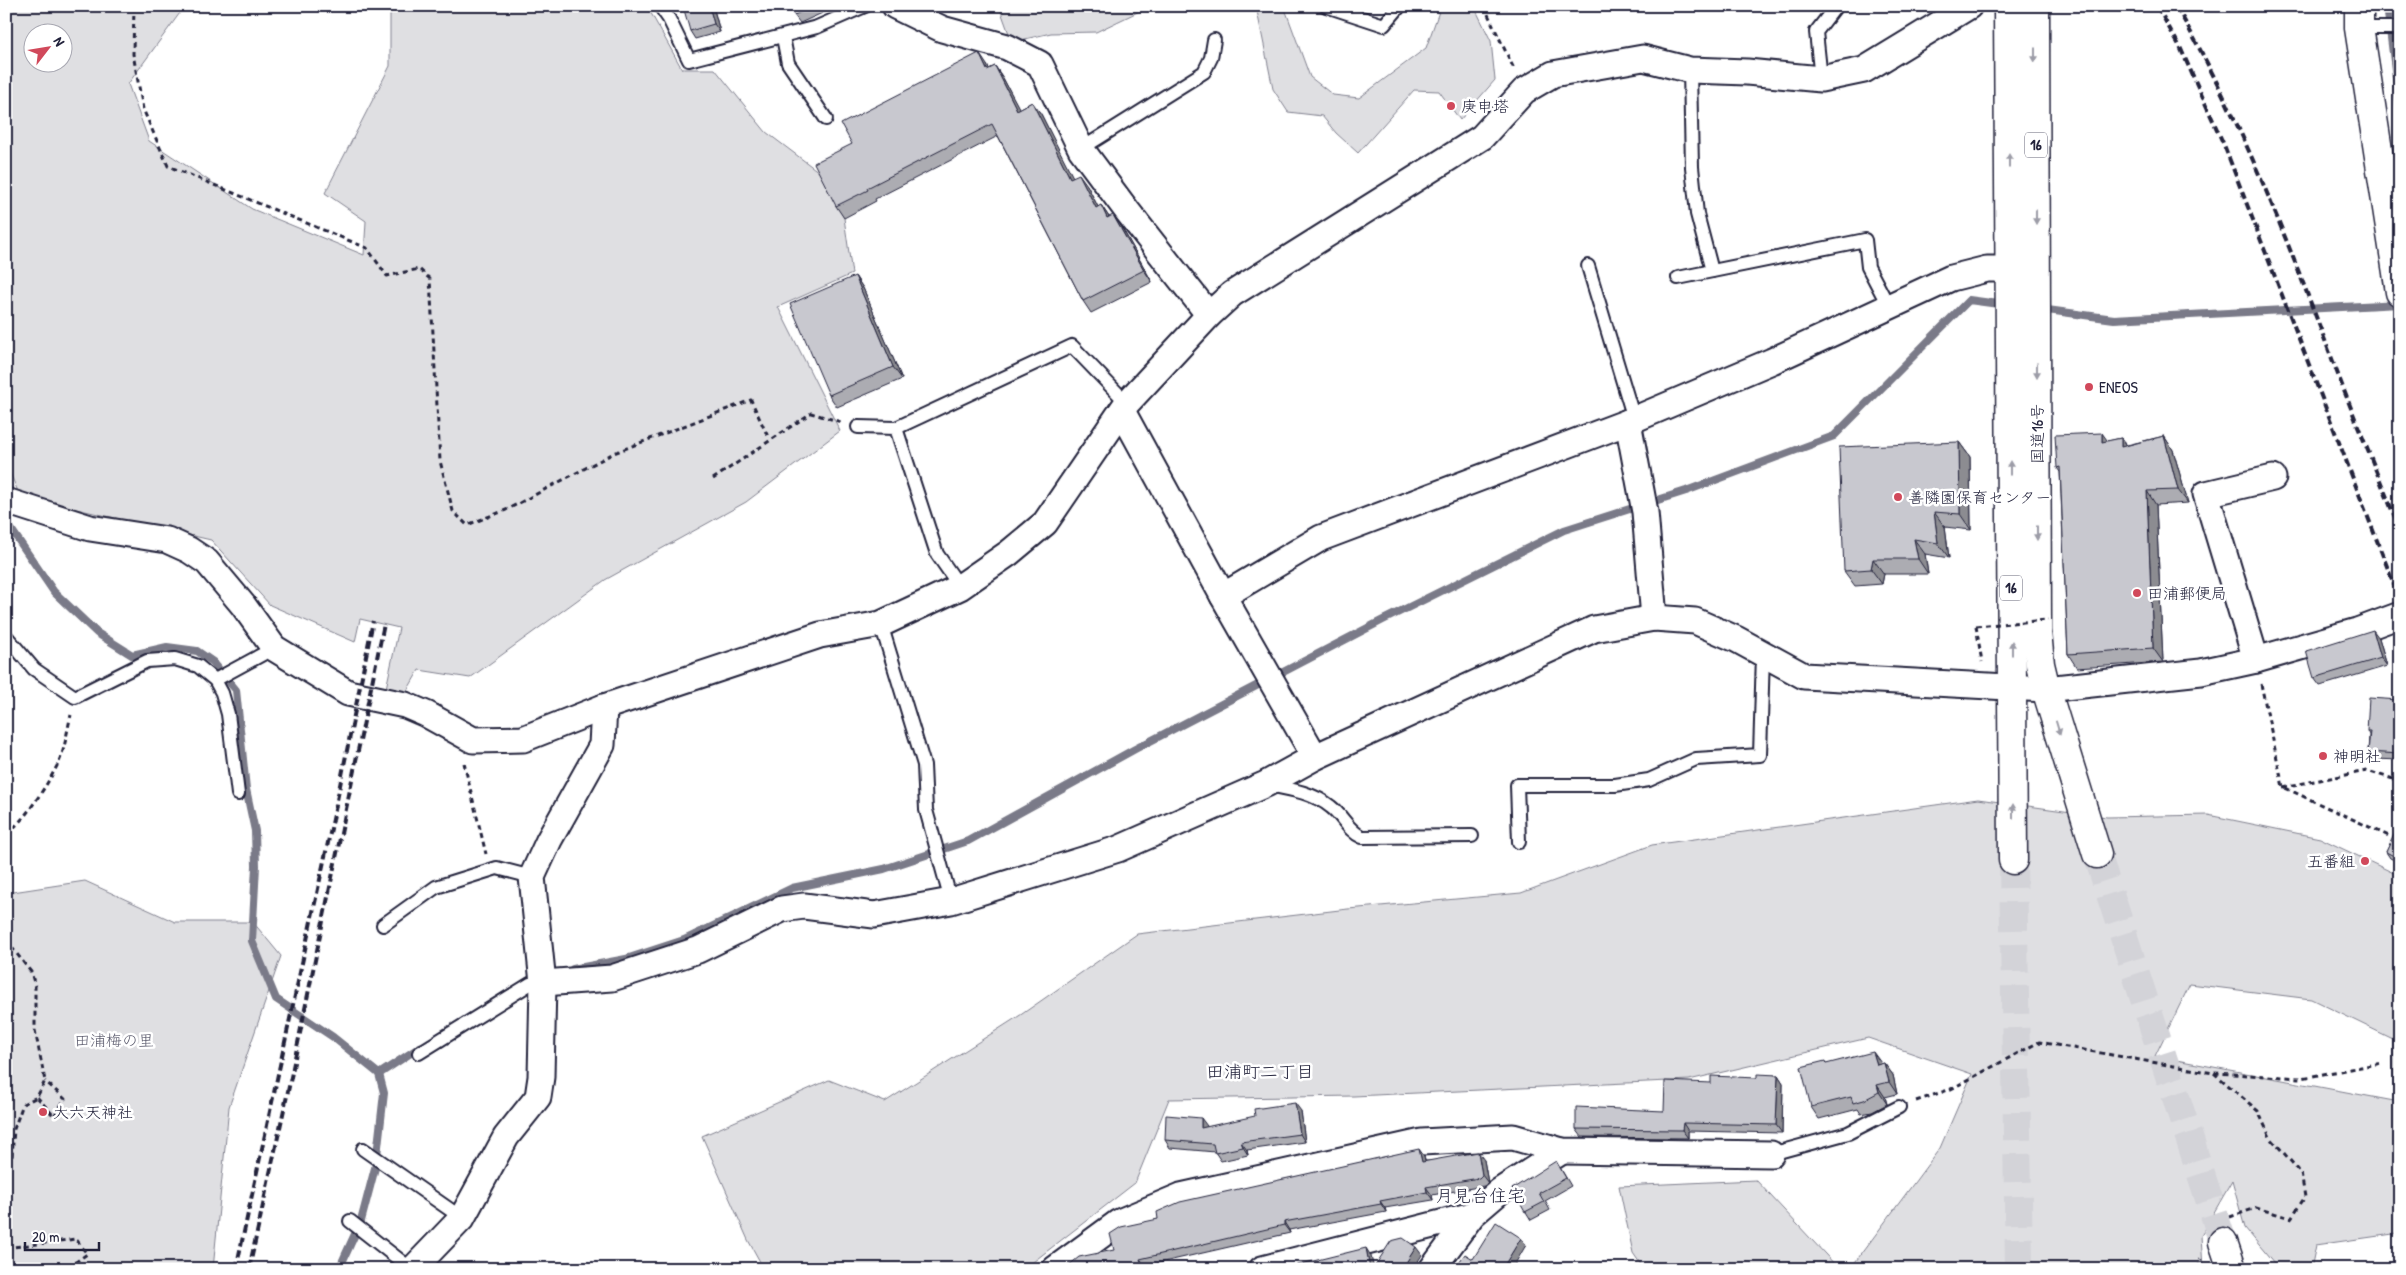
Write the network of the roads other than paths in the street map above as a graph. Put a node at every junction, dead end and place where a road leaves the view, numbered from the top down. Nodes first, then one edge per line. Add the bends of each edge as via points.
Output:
1 (660, 6) edge
2 (865, 6) edge
3 (895, 6) edge
4 (1326, 6) edge
5 (1400, 6) edge
6 (1836, 6) edge
7 (1969, 6) edge
8 (2008, 6) edge
9 (2035, 6) edge
10 (2359, 17) edge
11 (2400, 28) edge
12 (782, 37) junction
13 (1214, 40) dead end
14 (1690, 70) junction
15 (1821, 79) junction
16 (826, 119) dead end
17 (1081, 149) junction
18 (1588, 266) dead end
19 (1712, 271) junction
20 (2010, 274) junction
21 (2036, 277) junction
22 (1678, 278) dead end
23 (2400, 292) edge
24 (1889, 307) junction
25 (1209, 315) junction
26 (1124, 407) junction
27 (1631, 420) junction
28 (858, 427) road end
29 (896, 428) junction
30 (2273, 478) dead end
31 (6, 500) edge
32 (960, 587) junction
33 (1223, 596) junction
34 (2400, 615) edge
35 (1654, 618) junction
36 (882, 624) junction
37 (6, 636) edge
38 (274, 648) junction
39 (1763, 654) junction
40 (2256, 660) junction
41 (215, 680) junction
42 (2012, 687) junction
43 (2046, 689) junction
44 (604, 707) junction
45 (1315, 757) junction
46 (1266, 784) junction
47 (238, 794) dead end
48 (1472, 836) dead end
49 (1519, 842) dead end
50 (2097, 854) tunnel mouth
51 (2013, 860) tunnel mouth
52 (532, 877) junction
53 (951, 901) junction
54 (382, 925) dead end
55 (543, 983) junction
56 (419, 1053) dead end
57 (1899, 1107) road end
58 (364, 1149) dead end
59 (1562, 1151) junction
60 (1771, 1154) joint
61 (1472, 1215) junction
62 (462, 1218) junction
63 (350, 1221) dead end
64 (2218, 1237) tunnel mouth
65 (412, 1269) edge
66 (1055, 1269) edge
67 (1262, 1269) edge
68 (1432, 1269) edge
69 (2232, 1269) edge

1 - 12 lane via 689,60
2 - 12 lane via 817,27
3 - 17 street via 942,29 1007,47 1040,64
4 - 5 lane via 1384,25
6 - 15 lane via 1816,32
7 - 15 street via 1864,70
20 -> 8 main road, 国道16号 / 16
9 -> 21 main road, 国道16号 / 16
10 - 11 lane
10 - 23 main road
12 - 16 lane via 788,63
13 - 17 lane via 1204,72
14 - 15 street
14 - 19 lane via 1692,167 1697,214
14 - 25 street via 1643,58 1553,74 1524,91 1482,137 1232,294
17 - 25 street
18 - 27 lane
19 - 22 lane
19 - 24 lane via 1865,240 1868,266
20 - 21 street
20 - 24 street via 1987,269 1951,278
42 -> 20 main road, 国道16号 / 16
21 -> 43 main road, 国道16号 / 16 via 2037,631
24 - 27 street via 1772,361
25 - 26 street
26 - 29 lane via 1072,346
26 - 32 street via 1045,523
26 - 33 street
27 - 33 street via 1321,538
27 - 35 street via 1645,512
28 - 29 lane
29 - 32 lane via 937,554
30 - 40 street via 2206,494
31 - 38 street via 90,528 167,540 189,550 207,562
32 - 36 street
33 - 45 street
34 - 40 street
35 - 39 street via 1695,622
35 - 45 street via 1594,629
36 - 44 street via 820,635
36 - 53 lane via 924,765 926,810
37 - 41 lane via 34,669 75,697 147,661 175,659 198,666
38 - 41 lane
38 - 44 street via 348,693 405,705 473,740 523,739
39 - 42 street via 1804,676
39 - 49 lane via 1760,755 1696,759 1649,780 1614,784 1517,785
40 - 43 street via 2201,672
41 - 47 lane via 228,714
42 - 43 street
51 -> 42 main road, 国道16号 / 16
43 -> 50 main road, 国道16号 / 16
44 - 52 street via 602,744
45 - 46 street
46 - 48 lane via 1312,796 1332,807 1355,834 1362,837
46 - 53 street via 1118,850
52 - 54 lane via 498,868 490,870 436,888
52 - 55 street
53 - 55 street via 874,915 804,906 782,909 698,950 612,978
55 - 56 lane via 530,984
55 - 62 street via 538,1096 506,1137
57 - 60 lane via 1848,1133
58 - 62 lane
59 - 60 street
59 - 61 street via 1500,1191
59 - 66 street via 1513,1137 1422,1142 1181,1196 1119,1222
61 - 67 street
61 - 68 street
62 - 65 street
63 - 65 lane
64 - 69 main road

